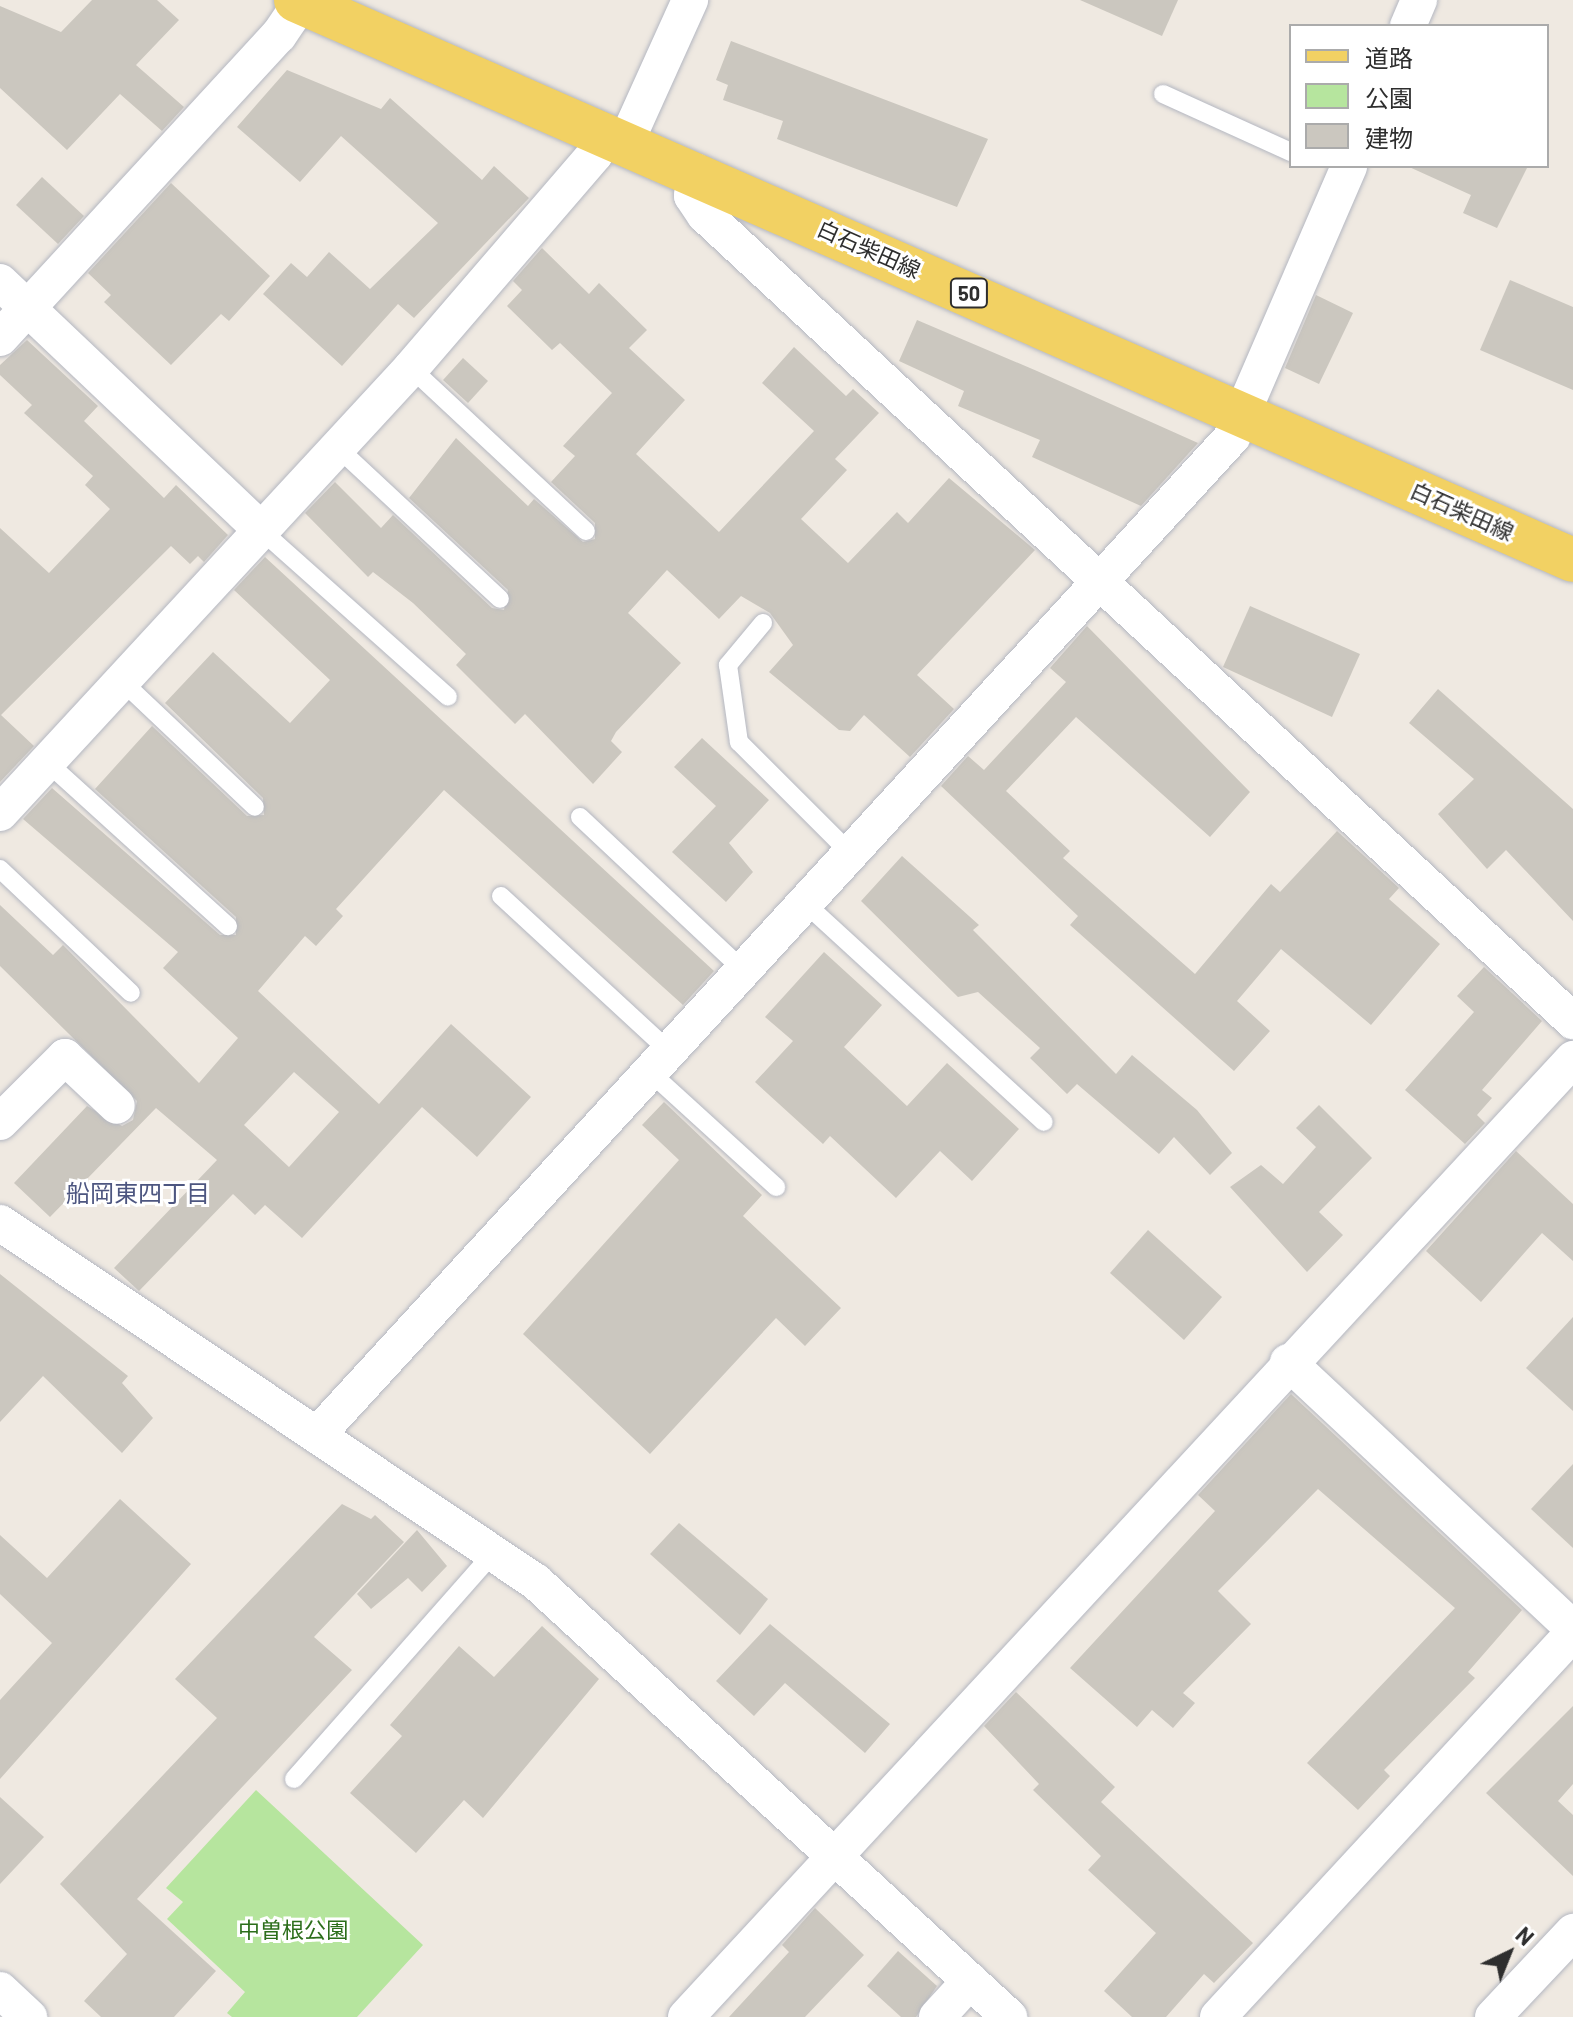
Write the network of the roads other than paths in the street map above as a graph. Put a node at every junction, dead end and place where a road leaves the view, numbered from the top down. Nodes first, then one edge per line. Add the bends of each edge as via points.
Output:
1 (690, 0) edge
2 (1419, 0) edge
3 (315, 4) edge
4 (1409, 24) edge
5 (1163, 94) dead end
6 (616, 137) junction
7 (1289, 151) edge
8 (1338, 169) edge
9 (695, 171) junction
10 (0, 282) edge
11 (29, 308) junction
12 (0, 338) edge
13 (411, 368) junction
14 (1244, 416) junction
15 (336, 446) junction
16 (262, 531) junction
17 (586, 531) dead end
18 (1573, 560) edge
19 (1106, 581) junction
20 (500, 599) dead end
21 (763, 623) dead end
22 (124, 683) junction
23 (448, 697) dead end
24 (48, 763) junction
25 (255, 807) dead end
26 (0, 813) edge
27 (580, 817) dead end
28 (853, 856) junction
29 (0, 869) edge
30 (501, 896) dead end
31 (807, 905) junction
32 (228, 926) dead end
33 (744, 971) junction
34 (131, 993) dead end
35 (1573, 1021) edge
36 (1573, 1059) edge
37 (661, 1063) junction
38 (117, 1106) dead end
39 (0, 1122) edge
40 (1044, 1122) dead end
41 (776, 1187) dead end
42 (0, 1223) edge
43 (1288, 1362) junction
44 (317, 1435) junction
45 (495, 1551) junction
46 (1573, 1631) edge
47 (294, 1779) dead end
48 (834, 1858) junction
49 (1573, 1932) edge
50 (970, 1981) junction
51 (0, 1990) edge
52 (29, 2017) edge
53 (686, 2017) edge
54 (937, 2017) edge
55 (1009, 2017) edge
56 (1218, 2017) edge
57 (1493, 2017) edge

1 - 6 street
2 - 4 street
3 - 6 main road, 白石柴田線 / 50
3 - 11 street
5 - 7 lane
6 - 9 main road, 白石柴田線 / 50
6 - 13 street via 595,154
8 - 14 street
9 - 14 main road, 白石柴田線 / 50
9 - 19 street via 692,196 705,215
10 - 11 street
11 - 12 street
11 - 16 street
13 - 15 street
13 - 17 lane
14 - 18 main road, 白石柴田線 / 50
14 - 19 street
15 - 16 street
15 - 20 lane
16 - 22 street
16 - 23 lane
19 - 28 street
19 - 35 street
21 - 28 lane via 728,665 739,742
22 - 24 street
22 - 25 lane
24 - 26 street
24 - 32 lane
27 - 33 lane
28 - 31 street
29 - 34 lane
30 - 37 lane
31 - 33 street
31 - 40 lane
33 - 37 street
36 - 43 street
37 - 41 lane
37 - 44 street
38 - 39 street via 65,1057
42 - 44 street
43 - 46 street
43 - 48 street
44 - 45 street
45 - 47 lane
45 - 48 street
46 - 56 street
48 - 50 street
48 - 53 street
49 - 57 street
50 - 54 street
50 - 55 street
51 - 52 street

